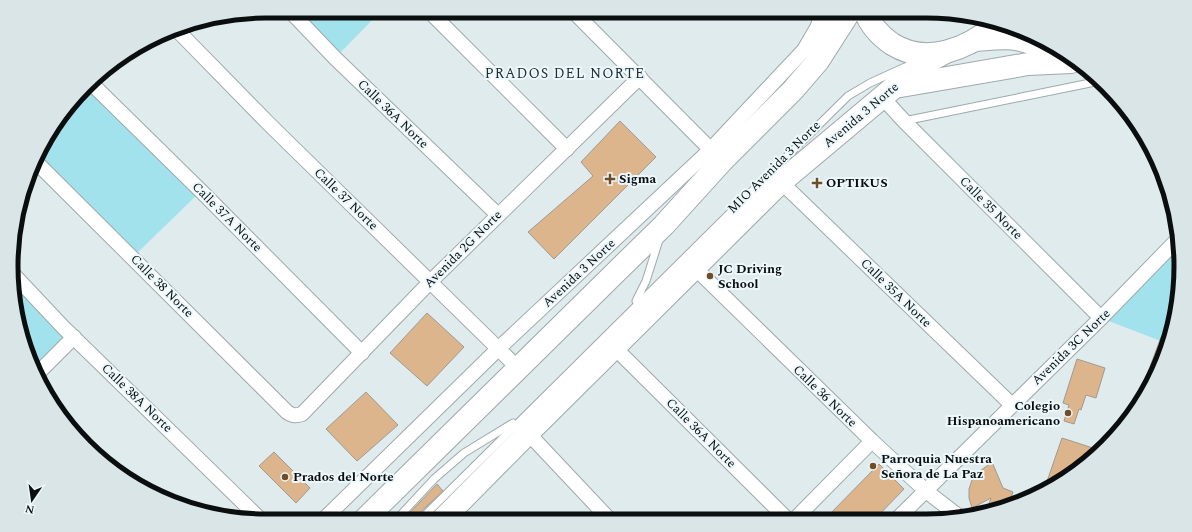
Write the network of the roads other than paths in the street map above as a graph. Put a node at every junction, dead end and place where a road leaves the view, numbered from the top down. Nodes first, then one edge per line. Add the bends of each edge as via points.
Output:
1 (297, 18) edge
2 (436, 18) edge
3 (579, 18) edge
4 (822, 18) edge
5 (824, 18) edge
6 (846, 18) edge
7 (868, 18) edge
8 (993, 27) edge
9 (180, 33) edge
10 (969, 43) junction
11 (939, 54) junction
12 (1057, 56) edge
13 (818, 61) junction
14 (1067, 62) edge
15 (640, 77) junction
16 (1093, 83) edge
17 (95, 87) edge
18 (888, 92) junction
19 (904, 121) junction
20 (567, 149) junction
21 (716, 155) junction
22 (40, 166) edge
23 (781, 182) junction
24 (498, 215) junction
25 (664, 224) junction
26 (1173, 244) edge
27 (694, 267) junction
28 (19, 280) edge
29 (430, 282) junction
30 (633, 308) junction
31 (1100, 318) junction
32 (74, 337) junction
33 (614, 347) junction
34 (498, 349) junction
35 (362, 353) junction
36 (518, 368) junction
37 (41, 370) edge
38 (1012, 405) junction
39 (287, 412) joint
40 (526, 425) junction
41 (872, 441) junction
42 (926, 490) junction
43 (954, 512) edge
44 (254, 513) edge
45 (329, 514) edge
46 (370, 514) edge
47 (402, 514) edge
48 (426, 514) edge
49 (447, 514) edge
50 (605, 514) edge
51 (782, 514) edge
52 (800, 514) edge
53 (902, 514) edge

1 - 24 street, Calle 36A Norte
2 - 20 street
3 - 15 street
4 - 21 street, Avenida 3 Norte via 804,50
5 - 13 main road
6 - 13 main road, Avenida 3 Norte
7 - 11 main road via 883,38 900,49 924,55
8 - 10 main road, Avenida 3 Norte
9 - 29 street, Calle 37 Norte
10 - 11 main road, Avenida 3 Norte
10 - 12 street via 1011,41
11 - 18 main road, Avenida 3 Norte
11 - 30 lane, MIO Avenida 3 Norte via 884,76 848,96
13 - 21 main road, Avenida 3 Norte via 793,90
14 - 18 main road via 1028,64
15 - 20 street, Avenida 2G Norte
15 - 21 street
16 - 19 lane
17 - 35 street, Calle 37A Norte
18 - 19 street, Calle 35 Norte
18 - 23 main road, Avenida 3 Norte
19 - 31 street, Calle 35 Norte
20 - 24 street, Avenida 2G Norte
21 - 25 main road, Avenida 3 Norte
21 - 34 street, Avenida 3 Norte
22 - 39 street, Calle 38 Norte
23 - 27 main road, Avenida 3 Norte
23 - 38 street, Calle 35A Norte
24 - 29 street, Avenida 2G Norte
25 - 30 lane, MIO Avenida 3 Norte via 646,280
25 - 36 main road, Avenida 3 Norte
26 - 31 street, Avenida 3C Norte
27 - 33 main road, Avenida 3 Norte
27 - 41 street, Calle 36 Norte
28 - 32 street, Calle 38A Norte
29 - 34 street, Calle 37 Norte
29 - 35 street, Avenida 2G Norte
30 - 40 lane, MIO Avenida 3 Norte
31 - 38 street, Avenida 3C Norte
32 - 37 street
32 - 44 street, Calle 38A Norte
33 - 40 main road, Avenida 3 Norte
33 - 51 street, Calle 36A Norte
34 - 36 street, Calle 37 Norte
34 - 45 street, Avenida 3 Norte
35 - 39 street, Avenida 2G Norte via 302,414 297,416
36 - 46 main road, Avenida 3 Norte
38 - 42 street, Avenida 3C Norte
40 - 47 lane, MIO Avenida 3 Norte via 464,453 434,479
40 - 48 lane, MIO Avenida 3 Norte
40 - 49 main road, Avenida 3 Norte
40 - 50 street
41 - 42 street, Calle 36 Norte
41 - 52 street
42 - 43 street, Calle 36 Norte
42 - 53 street, Avenida 3C Norte

